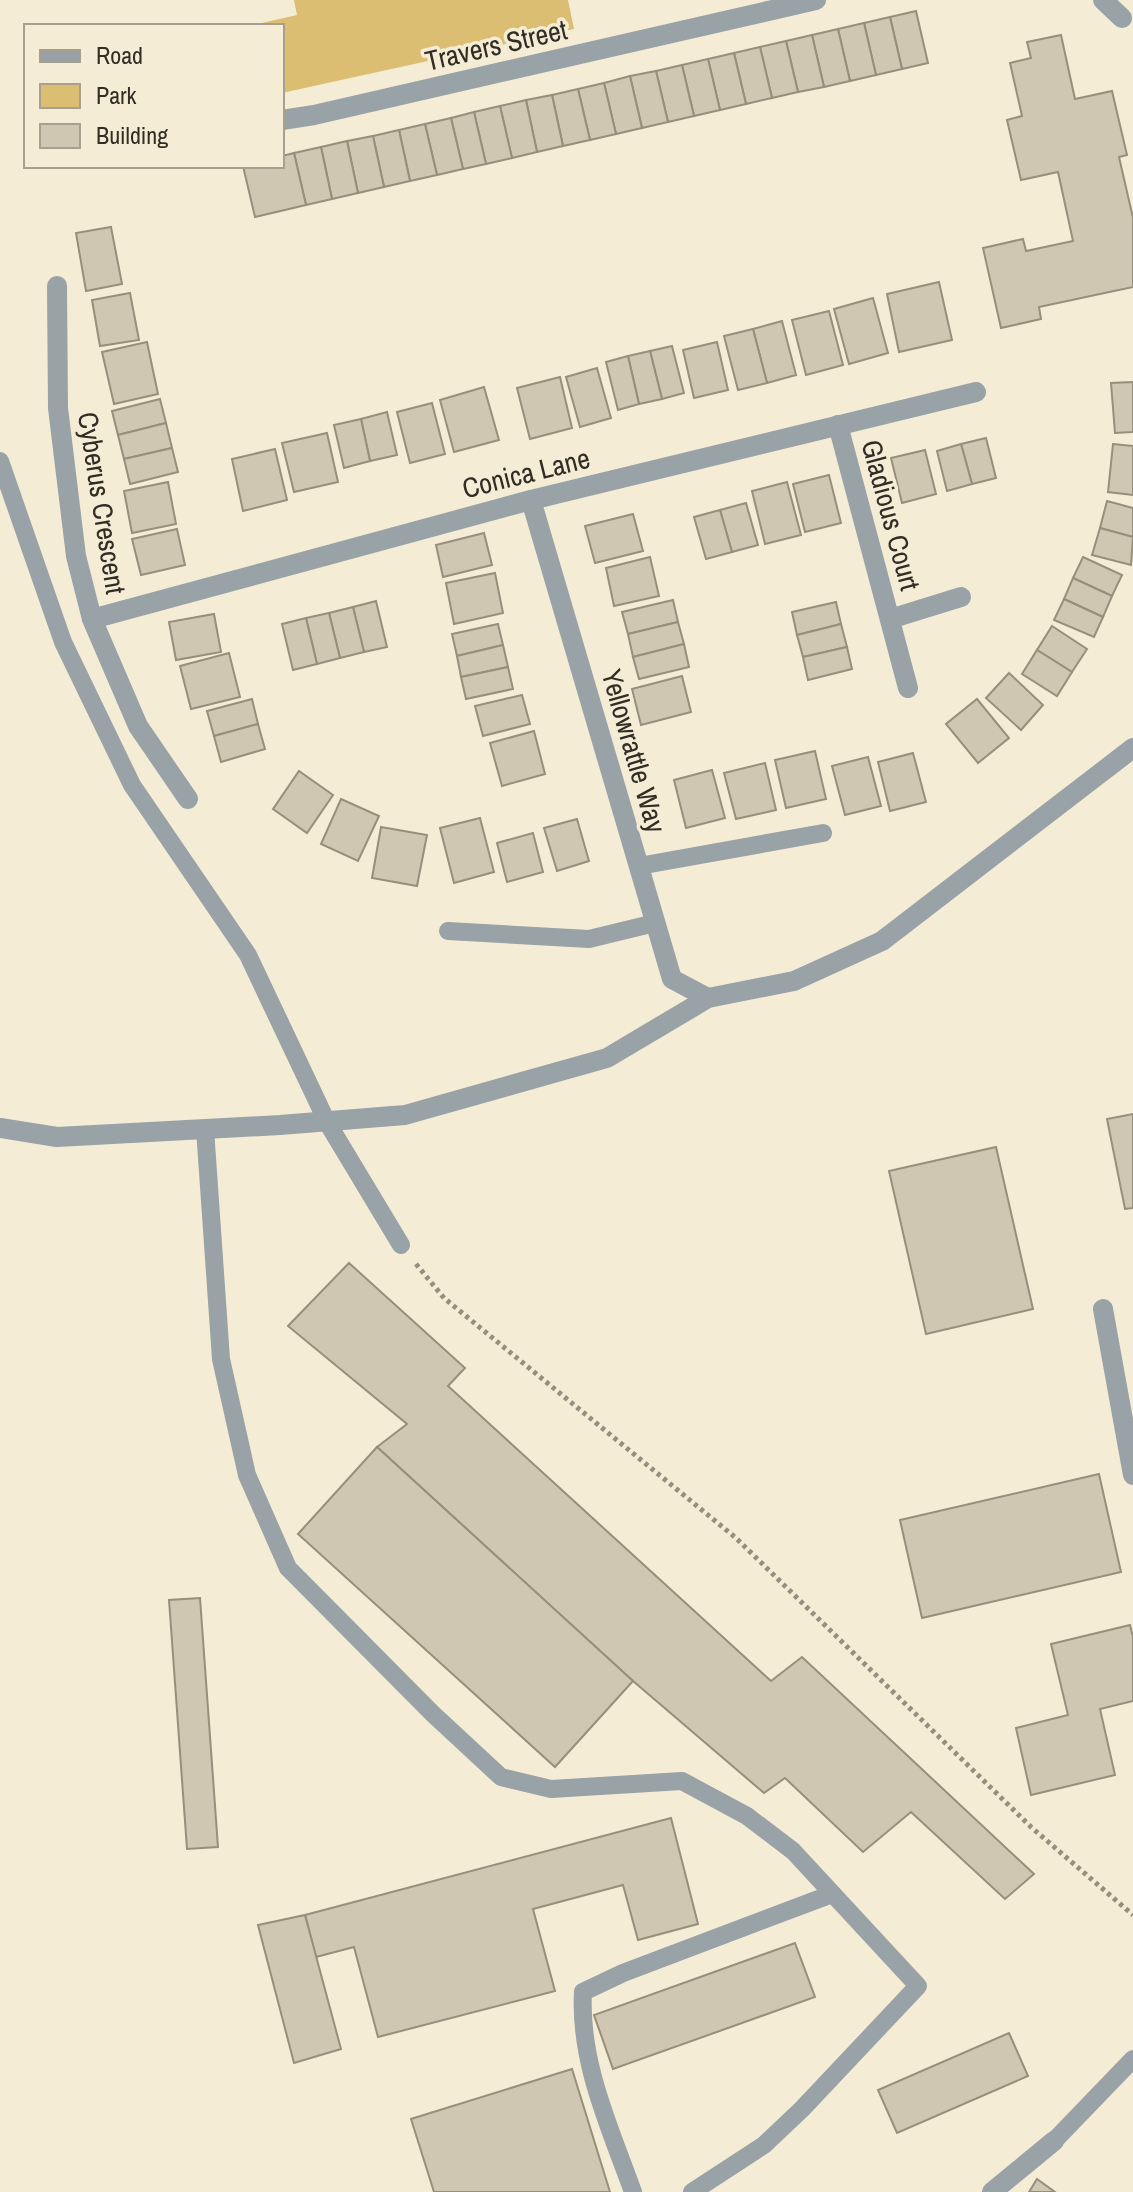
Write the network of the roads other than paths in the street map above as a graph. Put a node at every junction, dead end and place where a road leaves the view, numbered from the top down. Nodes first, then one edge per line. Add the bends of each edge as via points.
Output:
1 (816, 0) edge
2 (1103, 0) edge
3 (1122, 18) dead end
4 (284, 120) edge
5 (57, 286) dead end
6 (976, 392) dead end
7 (838, 425) junction
8 (0, 461) edge
9 (531, 500) junction
10 (961, 597) dead end
11 (92, 619) junction
12 (890, 619) junction
13 (908, 688) dead end
14 (1133, 748) edge
15 (188, 799) dead end
16 (823, 833) dead end
17 (639, 866) junction
18 (655, 923) junction
19 (448, 931) dead end
20 (708, 998) junction
21 (327, 1122) junction
22 (0, 1128) edge
23 (205, 1129) junction
24 (401, 1245) road end
25 (1103, 1309) dead end
26 (1133, 1475) edge
27 (832, 1894) junction
28 (1133, 2059) edge
29 (1054, 2141) joint
30 (633, 2192) edge
31 (692, 2192) edge
32 (992, 2192) edge

1 - 4 street, Travers Street
2 - 3 street
5 - 11 street, Cyberus Crescent via 58,408 76,556
6 - 7 street, Conica Lane
7 - 9 street, Conica Lane
7 - 12 street, Gladious Court
8 - 21 lane via 63,642 132,785 248,955
9 - 11 street, Conica Lane
9 - 17 street, Yellowrattle Way
10 - 12 street, Gladious Court
11 - 15 street, Cyberus Crescent via 138,726
12 - 13 street, Gladious Court
14 - 20 street via 882,941 794,981
16 - 17 lane
17 - 18 street, Yellowrattle Way
18 - 19 lane via 589,939
18 - 20 street, Yellowrattle Way via 672,979
20 - 21 street via 607,1058 405,1115
21 - 23 street
21 - 24 lane
22 - 23 street via 57,1137
23 - 27 lane via 221,1359 247,1475 288,1568 501,1777 551,1789 682,1781 747,1816 793,1851
25 - 26 street
27 - 30 lane via 583,1992 581,2013 592,2078
27 - 31 lane via 918,1986 764,2145
28 - 29 lane
29 - 32 street

